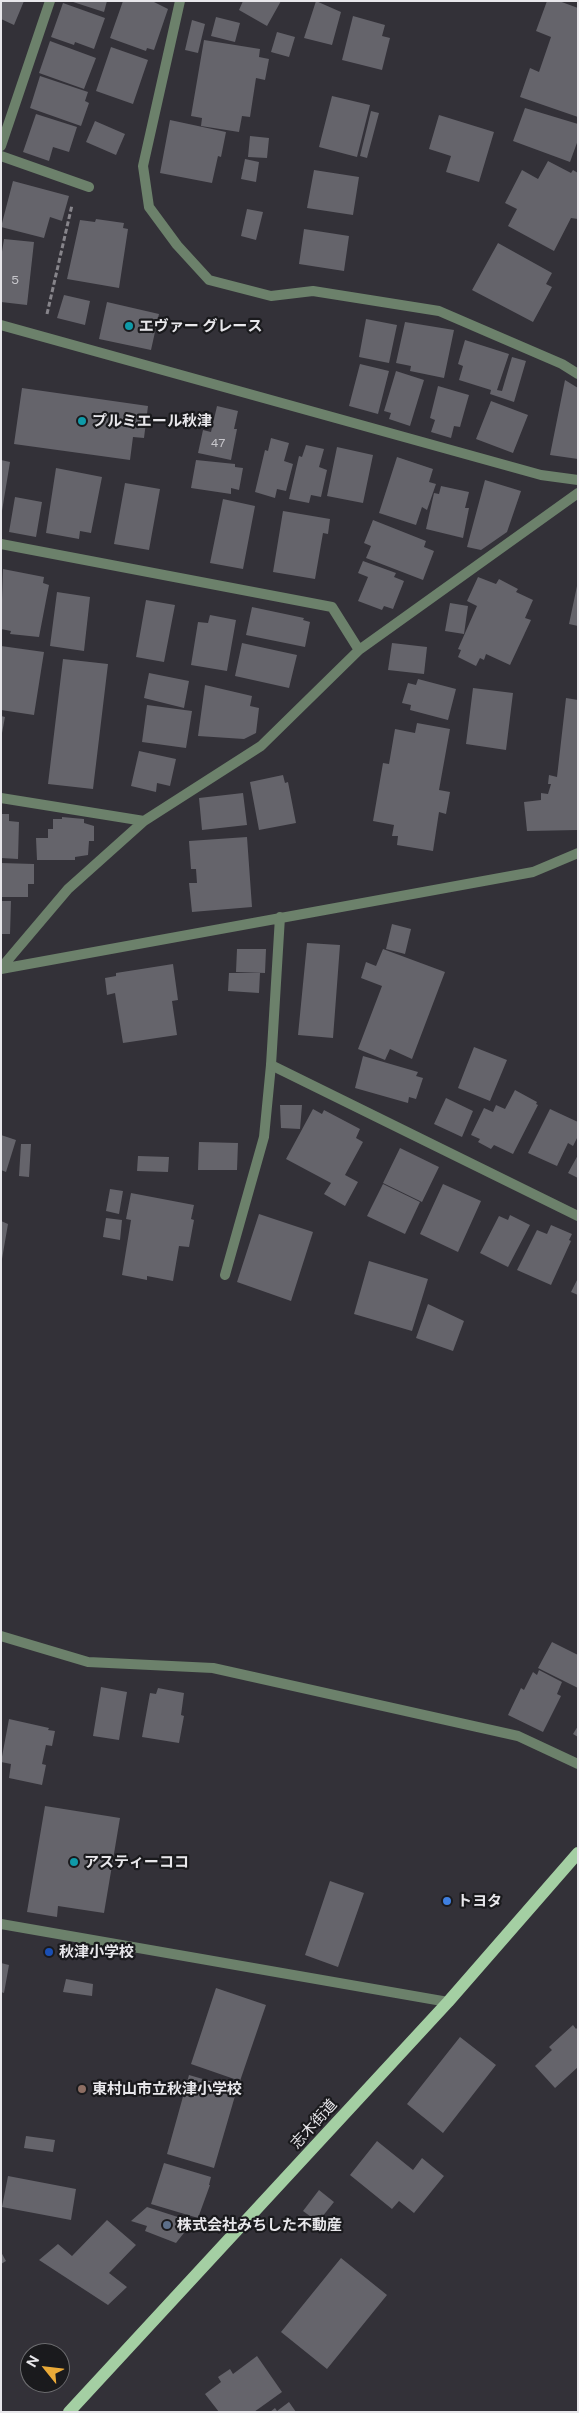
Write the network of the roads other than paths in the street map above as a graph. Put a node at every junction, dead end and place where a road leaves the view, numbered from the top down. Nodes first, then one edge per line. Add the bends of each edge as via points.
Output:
1 (50, 1) edge
2 (180, 1) edge
3 (1, 146) edge
4 (1, 156) edge
5 (89, 187) dead end
6 (1, 325) edge
7 (578, 374) edge
8 (578, 480) edge
9 (578, 493) edge
10 (1, 544) edge
11 (359, 650) junction
12 (1, 798) edge
13 (144, 821) junction
14 (578, 853) edge
15 (280, 917) junction
16 (1, 968) edge
17 (270, 1065) junction
18 (578, 1216) edge
19 (225, 1275) dead end
20 (1, 1636) edge
21 (578, 1764) edge
22 (578, 1853) edge
23 (1, 1924) edge
24 (448, 2002) junction
25 (69, 2412) edge

1 - 3 street
2 - 7 street via 142,166 149,207 209,280 271,296 313,290 439,312 562,364
4 - 5 street
6 - 8 street via 541,476
9 - 11 street
10 - 11 street via 332,606
11 - 13 street via 262,746
12 - 13 street
13 - 16 street via 68,888
14 - 15 street via 533,872
15 - 16 street
15 - 17 street
17 - 18 street
17 - 19 street via 264,1138
20 - 21 street via 88,1662 222,1670 518,1736
22 - 24 main road, 志木街道
23 - 24 street
24 - 25 main road, 志木街道

